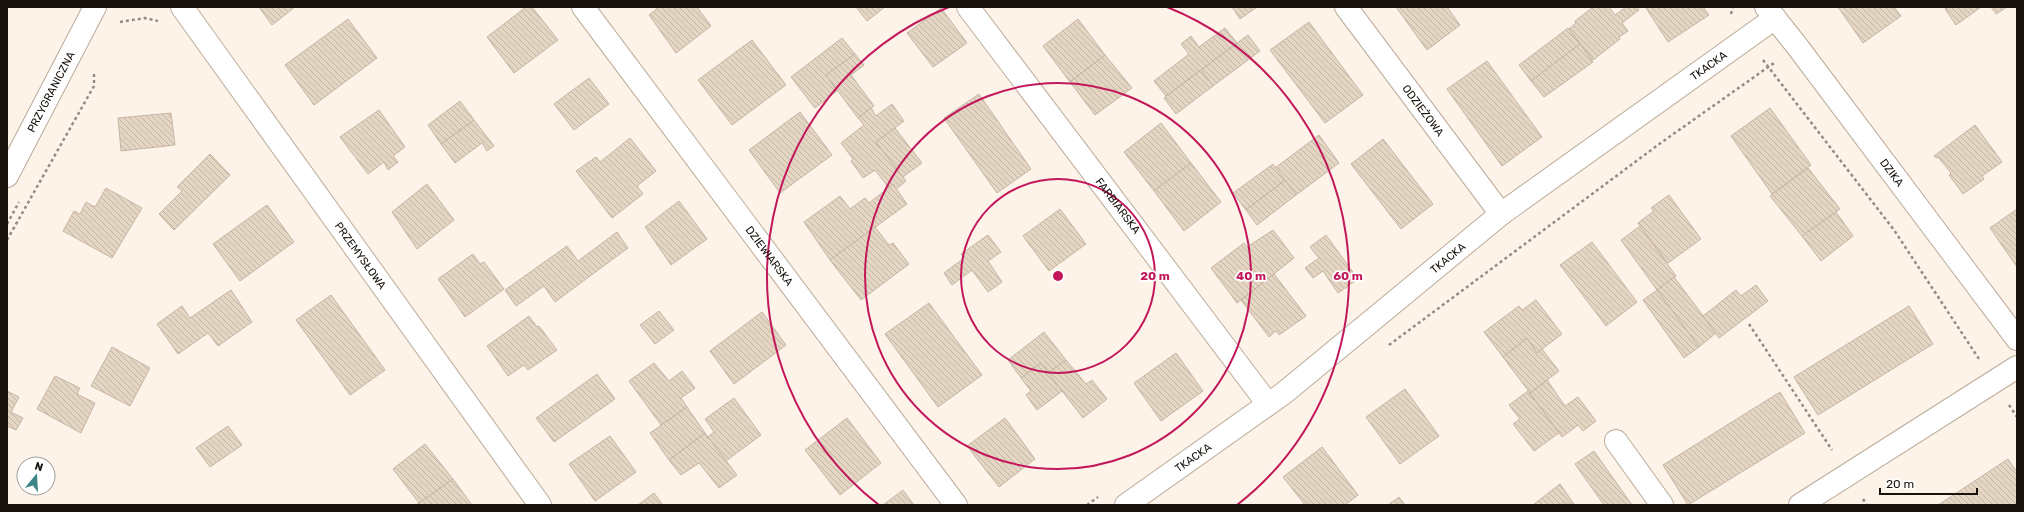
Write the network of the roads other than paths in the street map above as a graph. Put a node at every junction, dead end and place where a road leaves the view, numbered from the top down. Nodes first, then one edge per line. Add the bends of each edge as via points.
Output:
1 (95, 7) edge
2 (182, 7) edge
3 (583, 7) edge
4 (968, 7) edge
5 (1346, 7) edge
6 (1770, 13) edge
7 (7, 176) edge
8 (1501, 214) junction
9 (2017, 339) edge
10 (2017, 367) edge
11 (1268, 404) junction
12 (1616, 441) dead end
13 (540, 505) edge
14 (956, 505) edge
15 (1126, 505) edge
16 (1662, 505) edge
17 (1800, 505) edge

1 - 7 street, PRZYGRANICZNA
2 - 13 street, PRZEMYSŁOWA
3 - 14 street, DZIEWIARSKA
4 - 11 street, FARBIARSKA
5 - 8 street, ODZIEŻOWA
6 - 8 street, TKACKA
6 - 9 street, DZIKA
8 - 11 street, TKACKA
10 - 17 street
11 - 15 street, TKACKA
12 - 16 street

